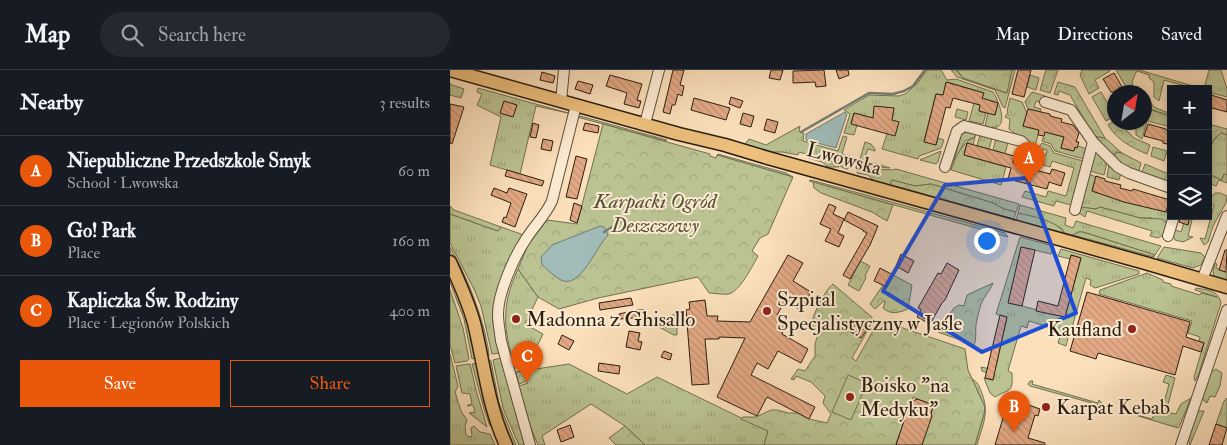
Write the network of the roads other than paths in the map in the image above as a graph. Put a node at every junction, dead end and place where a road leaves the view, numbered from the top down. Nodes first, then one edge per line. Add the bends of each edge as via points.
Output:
1 (450, 70) edge
2 (564, 70) edge
3 (659, 70) edge
4 (561, 101) junction
5 (1045, 102) dead end
6 (576, 105) junction
7 (645, 124) junction
8 (1093, 142) junction
9 (1025, 156) dead end
10 (945, 167) dead end
11 (1167, 186) edge
12 (1075, 210) dead end
13 (1227, 216) edge
14 (1173, 220) edge
15 (1168, 236) dead end
16 (450, 262) edge
17 (1202, 280) junction
18 (1227, 288) edge
19 (1227, 310) edge
20 (506, 445) edge
21 (530, 445) edge
22 (1181, 445) edge

1 - 4 main road, Lwowska
2 - 4 street
3 - 7 street
4 - 6 main road, Lwowska
5 - 8 street via 1070,110
6 - 7 main road, Lwowska
6 - 21 street via 552,201 519,250 501,295 498,314 505,354
7 - 17 main road, Lwowska
8 - 11 street via 1123,170
8 - 12 street
9 - 10 street via 1026,146 1021,141 964,126 957,131
13 - 17 street
14 - 15 street
16 - 20 main road via 474,322 489,397
17 - 18 main road, Lwowska
19 - 22 street

